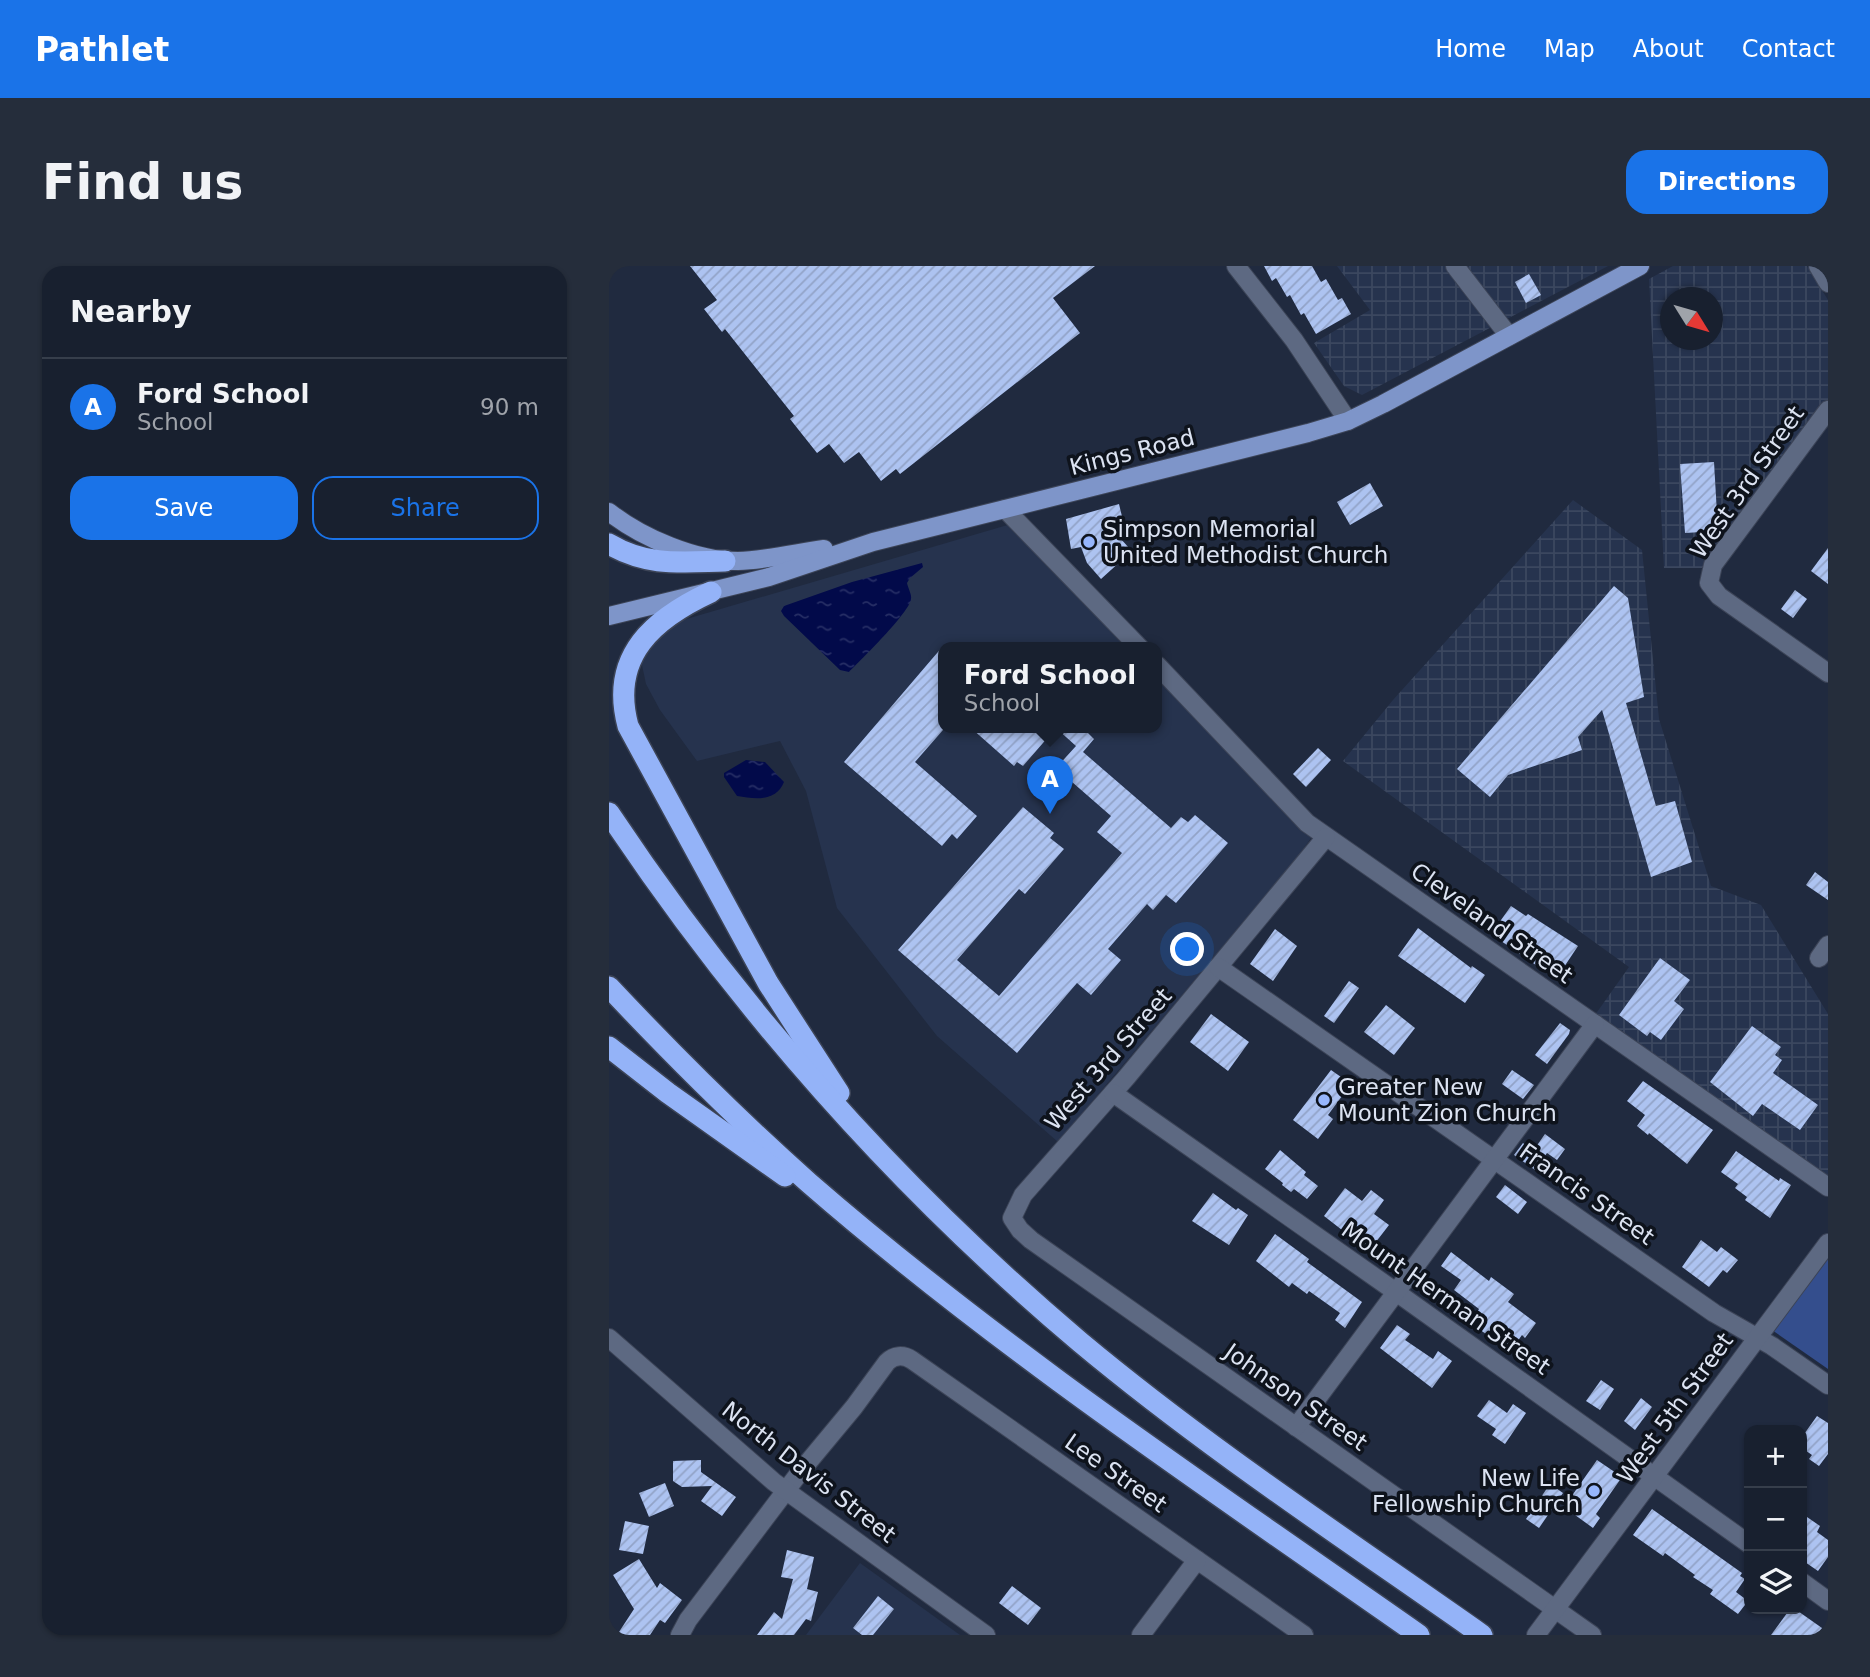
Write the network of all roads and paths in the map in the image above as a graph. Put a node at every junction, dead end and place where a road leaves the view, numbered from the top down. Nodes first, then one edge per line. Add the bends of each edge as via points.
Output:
1 (1236, 266) edge
2 (1455, 266) edge
3 (1640, 266) edge
4 (1818, 266) edge
5 (1828, 283) edge
6 (1509, 336) junction
7 (1828, 410) edge
8 (1348, 421) junction
9 (1005, 509) junction
10 (609, 512) edge
11 (873, 542) junction
12 (609, 544) edge
13 (725, 561) junction
14 (711, 592) junction
15 (609, 616) edge
16 (1134, 642) edge
17 (1162, 670) edge
18 (1828, 673) edge
19 (609, 813) edge
20 (1326, 837) junction
21 (1218, 967) junction
22 (609, 987) edge
23 (1595, 1024) junction
24 (609, 1047) edge
25 (1112, 1093) junction
26 (882, 1155) junction
27 (1495, 1159) junction
28 (1828, 1187) edge
29 (1012, 1218) joint
30 (1828, 1244) edge
31 (892, 1253) junction
32 (1396, 1292) junction
33 (609, 1338) edge
34 (1756, 1338) junction
35 (1828, 1385) edge
36 (1296, 1427) junction
37 (1655, 1477) junction
38 (785, 1491) junction
39 (1744, 1540) edge
40 (1198, 1560) junction
41 (1807, 1586) edge
42 (1828, 1601) edge
43 (1555, 1609) junction
44 (1476, 1631) edge
45 (680, 1635) edge
46 (986, 1635) edge
47 (1141, 1635) edge
48 (1304, 1635) edge
49 (1419, 1635) edge
50 (1536, 1635) edge
51 (1592, 1635) edge

1 - 8 street via 1294,340
2 - 6 street
3 - 6 main road, Kings Road
4 - 5 street
6 - 8 main road, Kings Road
7 - 18 street, West 3rd Street via 1713,565 1709,583 1719,596
8 - 9 main road, Kings Road
9 - 11 main road, Kings Road
9 - 16 street
10 - 13 main road via 666,544
11 - 13 main road
11 - 14 main road, Kings Road
12 - 13 highway via 660,562
14 - 15 main road, Kings Road
14 - 26 highway via 654,624 631,647 618,679 622,712 768,983
17 - 20 street, Cleveland Street via 1282,799
19 - 26 highway via 737,988
20 - 21 street, West 3rd Street
20 - 23 street, Cleveland Street
21 - 25 street, West 3rd Street
21 - 27 street, Francis Street
22 - 31 highway via 726,1106
23 - 27 street
23 - 28 street, Cleveland Street
24 - 31 highway
25 - 29 street, West 3rd Street via 1023,1195
25 - 32 street, Mount Herman Street
26 - 44 highway via 999,1270 1125,1378 1212,1446
27 - 32 street
27 - 34 street, Francis Street
29 - 36 street, Johnson Street via 1031,1240
30 - 34 street, West 5th Street
31 - 49 highway via 1089,1403
32 - 36 street
32 - 37 street, Mount Herman Street
33 - 38 street, North Davis Street
34 - 35 street, Francis Street
34 - 37 street, West 5th Street
36 - 43 street, Johnson Street
37 - 39 street, Mount Herman Street
37 - 43 street, West 5th Street
38 - 40 street, Lee Street via 887,1362 898,1356 912,1360
38 - 45 street
38 - 46 street, North Davis Street
40 - 47 street
40 - 48 street, Lee Street
41 - 42 street
43 - 50 street, West 5th Street
43 - 51 street, Johnson Street

